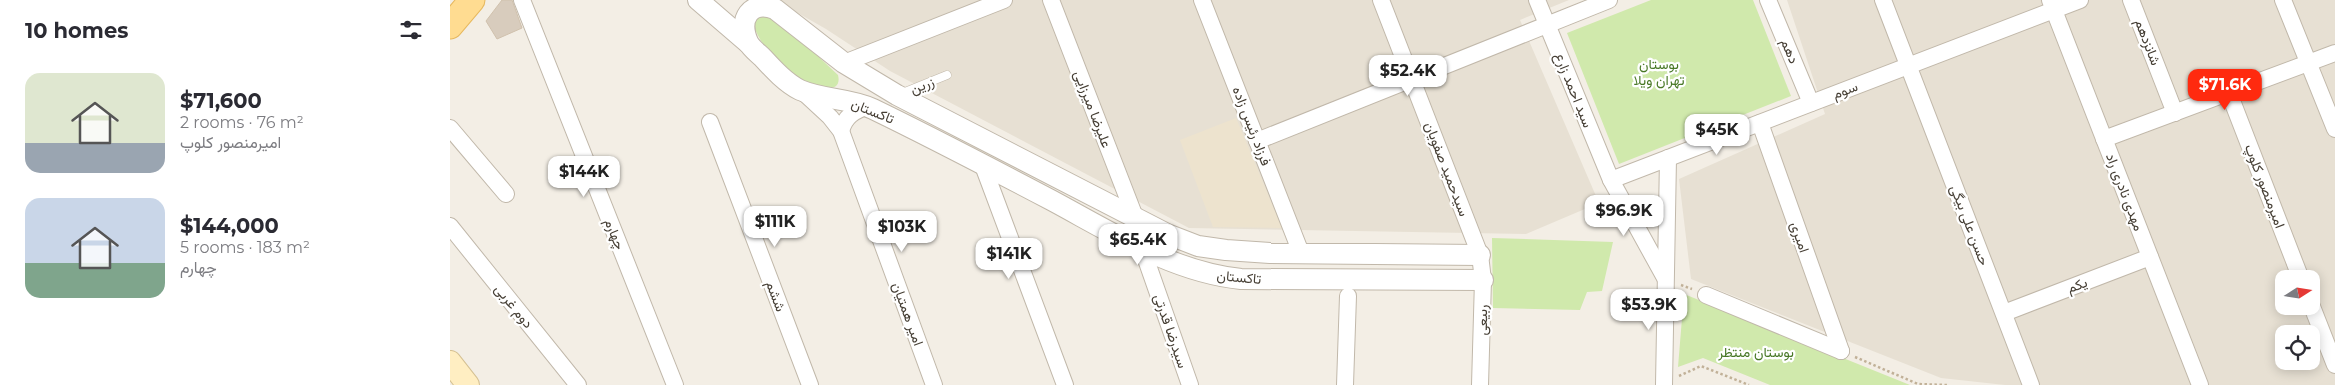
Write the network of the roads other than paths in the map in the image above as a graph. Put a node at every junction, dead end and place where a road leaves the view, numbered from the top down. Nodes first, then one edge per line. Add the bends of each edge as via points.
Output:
1 (472, 0) edge
2 (522, 0) edge
3 (698, 0) edge
4 (1004, 0) edge
5 (1051, 0) edge
6 (1202, 0) edge
7 (1381, 0) edge
8 (1537, 0) edge
9 (1609, 0) edge
10 (1768, 0) edge
11 (1883, 0) edge
12 (2080, 0) edge
13 (2131, 0) edge
14 (2283, 0) edge
15 (747, 4) edge
16 (2052, 5) edge
17 (781, 8) edge
18 (1547, 25) junction
19 (450, 26) edge
20 (748, 43) junction
21 (2335, 53) edge
22 (844, 63) junction
23 (2309, 63) junction
24 (1908, 66) junction
25 (947, 75) dead end
26 (1412, 79) junction
27 (800, 89) junction
28 (2229, 92) junction
29 (897, 95) junction
30 (1812, 103) junction
31 (868, 106) junction
32 (2176, 113) junction
33 (710, 122) dead end
34 (1760, 123) junction
35 (956, 124) junction
36 (450, 128) edge
37 (2335, 129) edge
38 (841, 131) junction
39 (2104, 139) junction
40 (1257, 141) junction
41 (944, 144) junction
42 (1668, 158) junction
43 (982, 163) junction
44 (1610, 180) junction
45 (506, 194) dead end
46 (1135, 217) junction
47 (450, 226) edge
48 (1142, 248) junction
49 (1301, 253) junction
50 (1480, 255) junction
51 (2150, 257) junction
52 (2298, 270) edge
53 (1666, 278) junction
54 (1302, 279) junction
55 (1483, 280) junction
56 (1706, 295) road end
57 (1348, 296) dead end
58 (2004, 313) junction
59 (2315, 315) edge
60 (450, 362) edge
61 (2335, 365) edge
62 (1664, 384) edge
63 (468, 385) edge
64 (578, 385) edge
65 (675, 385) edge
66 (810, 385) edge
67 (934, 385) edge
68 (1065, 385) edge
69 (1190, 385) edge
70 (1345, 385) edge
71 (1480, 385) edge
72 (2031, 385) edge
73 (2200, 385) edge

1 - 19 main road
2 - 65 street, چهارم
3 - 20 street
4 - 22 street
5 - 46 street, علیرضا میرزایی
6 - 40 street, فرزاد رئیس زاده
7 - 26 street, سیدحمید صفویان
8 - 18 street, سید احمد زارع
9 - 18 street
10 - 30 street, دهم
11 - 24 street, حسن علی بیگی
12 - 16 street, سوم
13 - 32 street, شانزدهم
14 - 23 street
15 - 17 street, تاکستان
15 - 20 street via 744,28
16 - 24 street, سوم
16 - 39 street, مهدی نادری راد
17 - 22 street, تاکستان
18 - 26 street
18 - 44 street, سید احمد زارع
20 - 27 street via 779,74
21 - 23 street
22 - 29 street, تاکستان
23 - 28 street
23 - 37 street
24 - 30 street, سوم
24 - 58 street, حسن علی بیگی
25 - 29 lane, زرین
26 - 40 street
26 - 50 street, سیدحمید صفویان
27 - 31 street, تاکستان
27 - 38 street
28 - 32 street
28 - 52 street, امیرمنصور کلوپ
29 - 35 street, تاکستان
30 - 34 street, سوم
31 - 38 street via 852,113
31 - 41 street, تاکستان
32 - 39 street
33 - 66 street, ششم
34 - 42 street, سوم
34 - 56 street, امیری via 1841,352
35 - 41 street
35 - 46 street, تاکستان
36 - 45 street
38 - 67 street, امیر همتیان
39 - 51 street, مهدی نادری راد
40 - 49 street, فرزاد رئیس زاده
41 - 43 street, تاکستان
42 - 44 street, سوم
42 - 53 street
43 - 48 street, تاکستان
43 - 68 street
44 - 53 street, سید احمد زارع
46 - 49 street, تاکستان via 1198,246 1244,252
47 - 64 street, دوم غربی
48 - 54 street, تاکستان via 1218,277
48 - 69 street, سیدرضا قدرتی
49 - 50 street, تاکستان
49 - 54 street
50 - 55 street, ربیعی
51 - 58 street, یکم
51 - 73 street, مهدی نادری راد
53 - 62 street
54 - 55 street, تاکستان
55 - 71 street, ربیعی
57 - 70 street
58 - 72 street, حسن علی بیگی
59 - 61 street
60 - 63 main road

